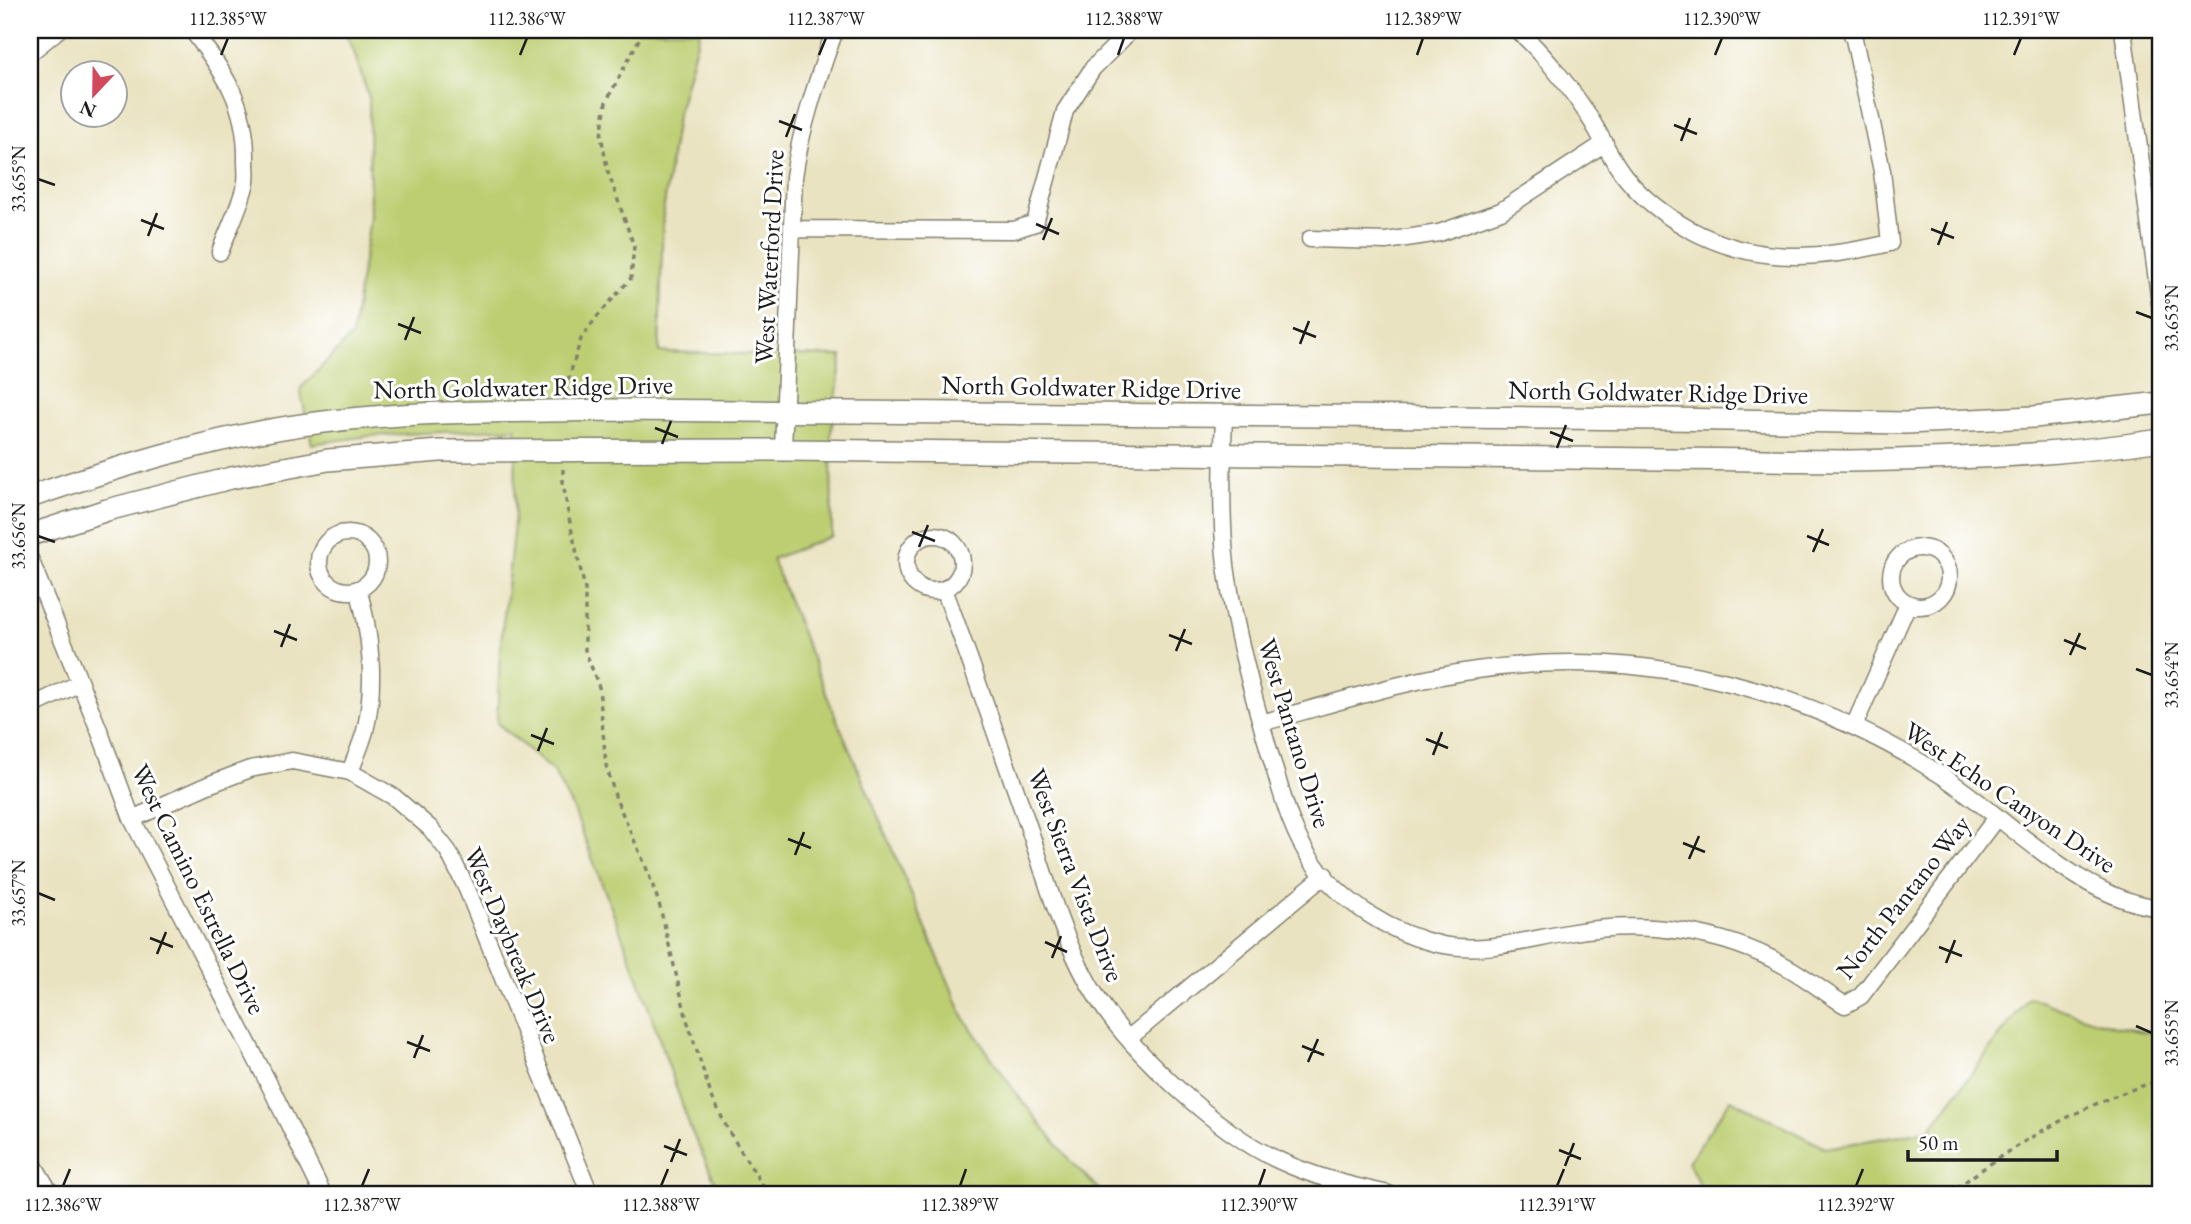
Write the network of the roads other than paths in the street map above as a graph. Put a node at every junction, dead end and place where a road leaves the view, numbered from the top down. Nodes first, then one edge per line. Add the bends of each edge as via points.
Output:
1 (58, 30) edge
2 (192, 30) edge
3 (835, 30) edge
4 (1131, 30) edge
5 (1517, 30) edge
6 (1850, 30) edge
7 (2123, 30) edge
8 (30, 52) edge
9 (1605, 143) junction
10 (2155, 218) edge
11 (792, 229) junction
12 (1310, 239) dead end
13 (220, 252) dead end
14 (2161, 310) edge
15 (2161, 403) edge
16 (785, 412) junction
17 (1224, 416) junction
18 (2161, 440) edge
19 (783, 450) junction
20 (1222, 454) junction
21 (30, 497) edge
22 (30, 535) edge
23 (30, 559) edge
24 (358, 589) dead end
25 (944, 589) dead end
26 (1908, 604) dead end
27 (80, 683) junction
28 (30, 707) edge
29 (1261, 723) junction
30 (1854, 726) junction
31 (350, 772) junction
32 (1997, 817) junction
33 (132, 819) junction
34 (1325, 875) junction
35 (2161, 908) edge
36 (1844, 1005) joint
37 (1129, 1038) junction
38 (30, 1158) edge
39 (51, 1194) edge
40 (323, 1194) edge
41 (590, 1194) edge
42 (1389, 1194) edge

1 - 8 street
2 - 13 street via 216,61 243,116 246,181
3 - 11 street, West Waterford Drive via 798,148
4 - 11 street via 1093,68 1065,111 1035,223 1014,230
5 - 9 street via 1534,44
6 - 9 street via 1882,171 1890,243 1847,253 1784,257 1749,253 1711,241 1665,215 1626,179
7 - 10 street
9 - 12 street via 1501,211 1439,233 1386,241
10 - 14 street
11 - 16 street, West Waterford Drive
15 - 17 street, North Goldwater Ridge Drive via 2034,417 1906,424
16 - 17 street, North Goldwater Ridge Drive
16 - 19 street, West Waterford Drive
16 - 21 street, North Goldwater Ridge Drive via 438,413 322,422 172,451
17 - 20 street, West Pantano Drive
18 - 20 street via 2056,453 1849,461
19 - 20 street
19 - 22 street via 440,451 328,460 182,489
20 - 29 street, West Pantano Drive via 1227,577
23 - 27 street, West Camino Estrella Drive
24 - 31 street via 371,692 365,731
25 - 37 street, West Sierra Vista Drive via 1076,956 1098,999
26 - 30 street
27 - 28 street
27 - 33 street, West Camino Estrella Drive
29 - 30 street, West Echo Canyon Drive via 1476,670 1590,663 1704,675 1752,687
29 - 34 street, West Pantano Drive via 1286,807 1313,863
30 - 32 street, West Echo Canyon Drive via 1942,776
31 - 33 street, West Daybreak Drive via 292,761 250,769
31 - 41 street, West Daybreak Drive via 394,797 430,828 448,851
32 - 35 street, West Echo Canyon Drive via 2094,885
32 - 36 street, North Pantano Way via 1861,996
33 - 40 street, West Camino Estrella Drive
34 - 36 street, West Pantano Drive via 1356,905 1389,926 1444,946 1477,948 1569,932 1659,927 1701,934 1749,950 1787,967
34 - 37 street
37 - 42 street, West Sierra Vista Drive via 1198,1106 1235,1135 1277,1160 1323,1178
38 - 39 street

